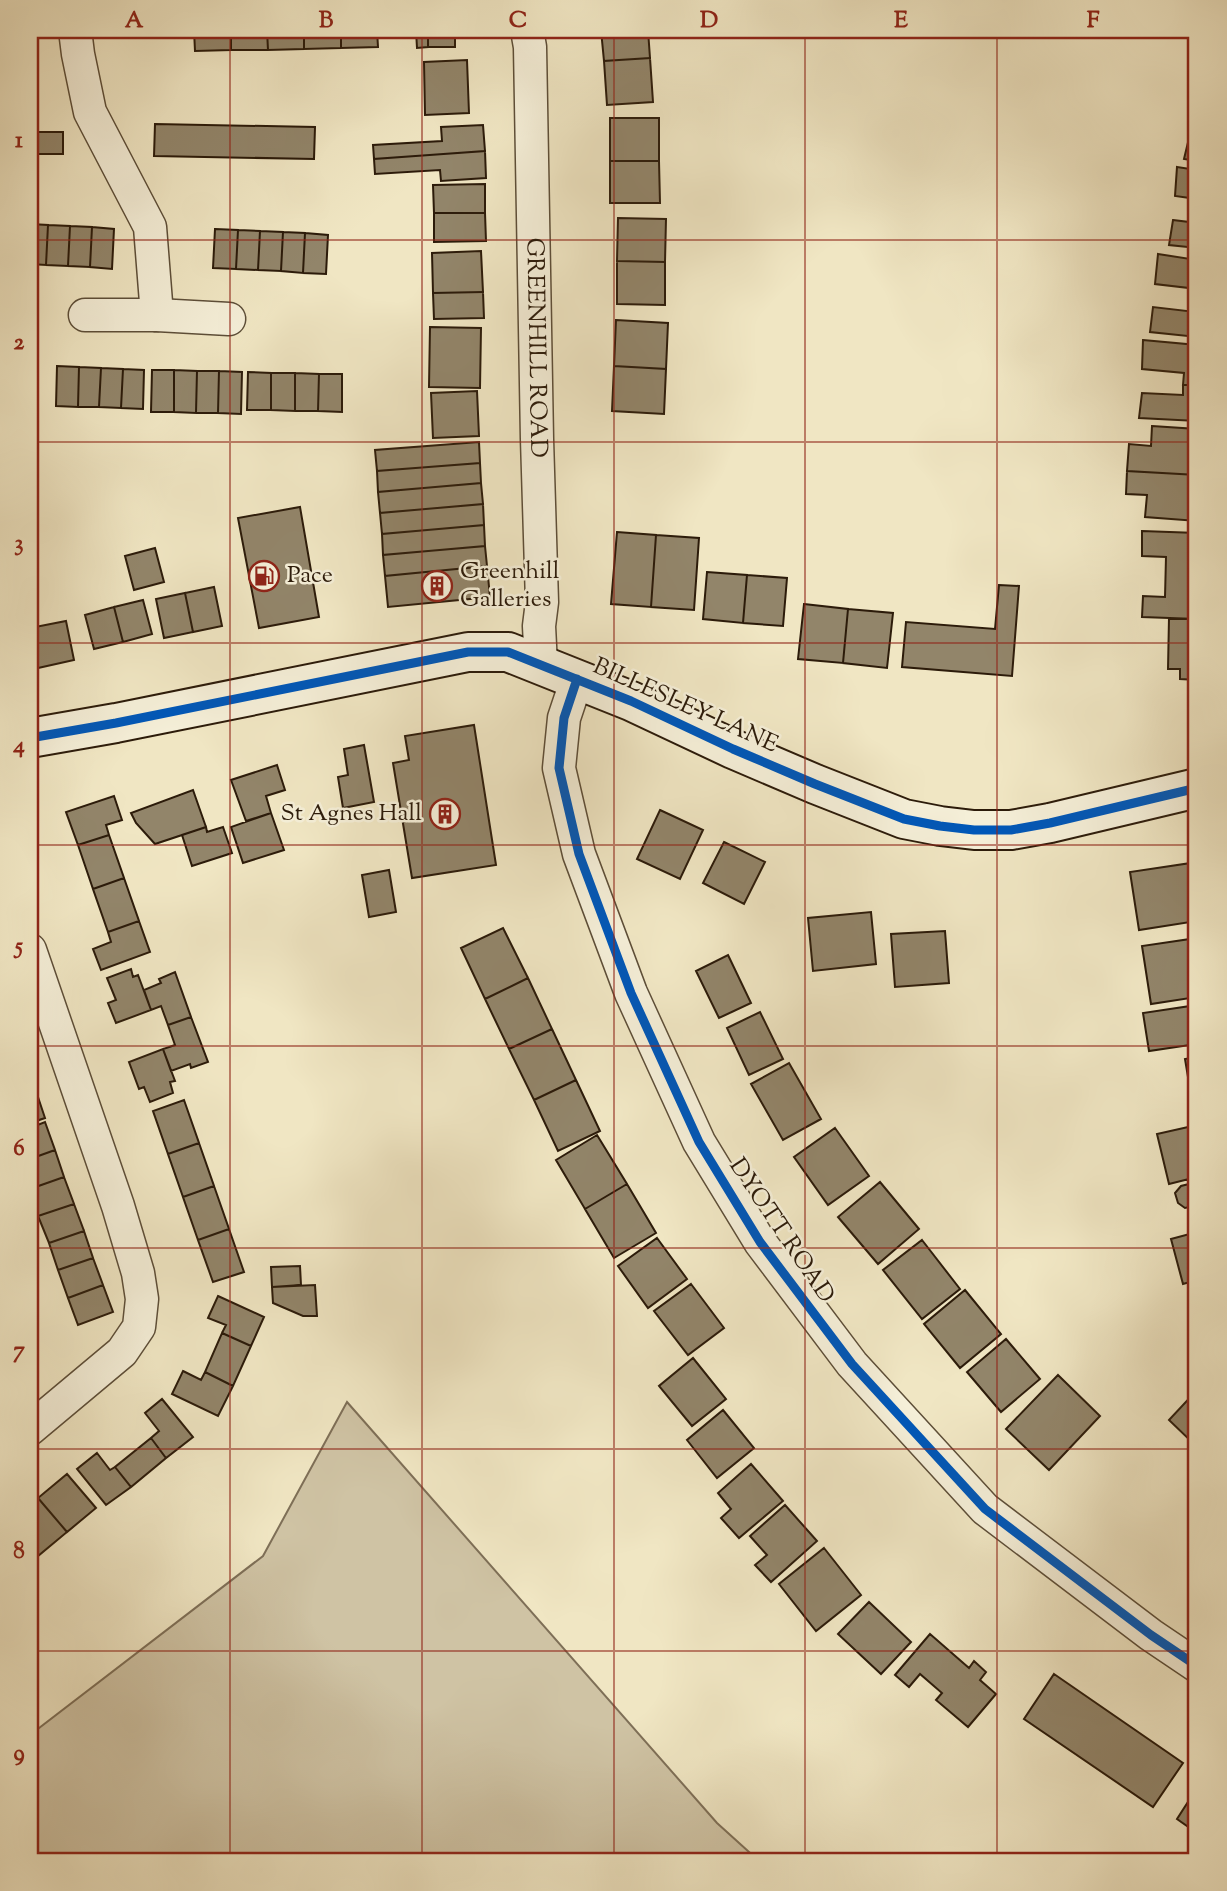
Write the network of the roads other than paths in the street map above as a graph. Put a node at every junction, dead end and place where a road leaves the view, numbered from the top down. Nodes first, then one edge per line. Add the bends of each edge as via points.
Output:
1 (75, 30) edge
2 (527, 30) edge
3 (85, 315) dead end
4 (157, 315) junction
5 (229, 319) dead end
6 (541, 665) junction
7 (577, 679) junction
8 (30, 738) edge
9 (1197, 788) edge
10 (30, 950) edge
11 (30, 1429) edge
12 (1197, 1667) edge

1 - 4 street via 90,112 150,227
2 - 6 street, GREENHILL ROAD
3 - 4 street
4 - 5 street
6 - 7 street, BILLESLEY LANE
6 - 8 street, BILLESLEY LANE via 508,652 468,652
7 - 9 street, BILLESLEY LANE via 815,784 904,819 940,826 1011,830
7 - 12 street, DYOTT ROAD via 564,718 559,768 579,854 631,993 699,1143 760,1242 852,1364 985,1509
10 - 11 street via 118,1206 142,1299 139,1327 122,1352

